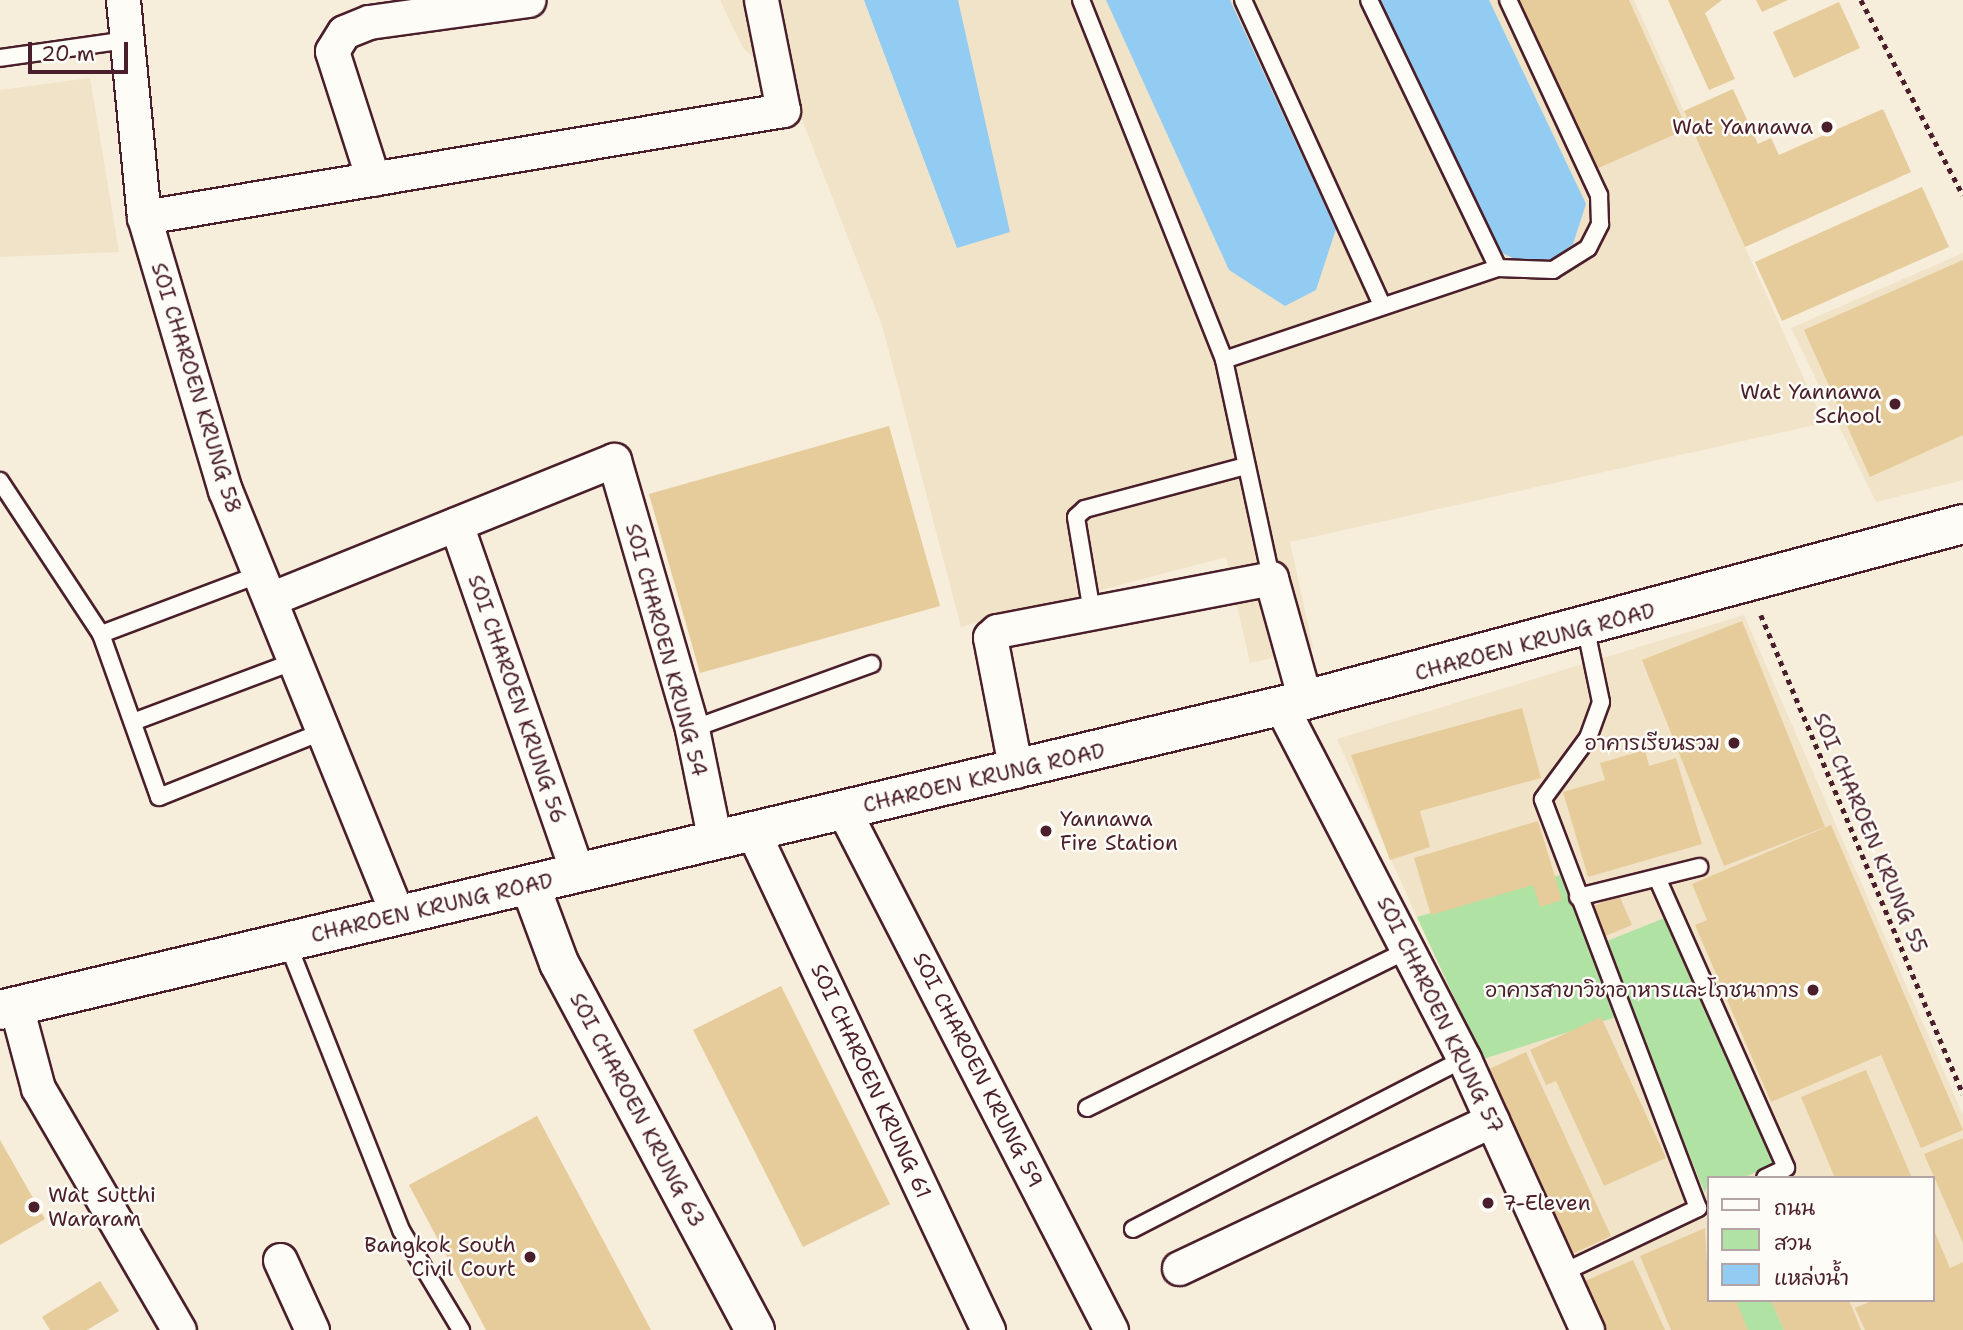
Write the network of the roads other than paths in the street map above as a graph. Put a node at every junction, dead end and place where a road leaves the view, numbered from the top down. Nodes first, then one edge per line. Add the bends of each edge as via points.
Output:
1 (123, 0) edge
2 (528, 0) edge
3 (761, 0) edge
4 (1081, 0) edge
5 (1242, 0) edge
6 (1369, 0) edge
7 (1508, 0) edge
8 (127, 40) junction
9 (0, 58) edge
10 (373, 179) junction
11 (144, 217) junction
12 (1498, 268) junction
13 (1382, 305) junction
14 (1224, 360) junction
15 (1246, 466) junction
16 (0, 481) edge
17 (456, 524) junction
18 (1961, 532) edge
19 (1271, 578) junction
20 (265, 587) junction
21 (1092, 612) junction
22 (1586, 630) junction
23 (101, 634) junction
24 (295, 661) junction
25 (872, 664) dead end
26 (1293, 703) junction
27 (133, 722) junction
28 (692, 729) junction
29 (324, 731) junction
30 (1016, 771) junction
31 (844, 811) junction
32 (753, 832) junction
33 (715, 841) junction
34 (1699, 867) dead end
35 (578, 874) junction
36 (1658, 880) junction
37 (530, 885) junction
38 (1578, 897) junction
39 (398, 915) junction
40 (287, 942) junction
41 (1408, 950) junction
42 (8, 1008) edge
43 (1464, 1059) junction
44 (1087, 1108) dead end
45 (1492, 1120) junction
46 (1769, 1176) edge
47 (1704, 1205) edge
48 (1133, 1229) dead end
49 (280, 1260) dead end
50 (1178, 1268) dead end
51 (1562, 1273) junction
52 (179, 1330) edge
53 (312, 1330) edge
54 (461, 1330) edge
55 (755, 1330) edge
56 (988, 1330) edge
57 (1111, 1330) edge
58 (1587, 1330) edge

1 - 8 street, SOI CHAROEN KRUNG 58
2 - 10 street via 369,22 344,32 332,51
3 - 10 street via 783,110
4 - 14 lane
5 - 13 lane
6 - 12 lane
7 - 12 lane via 1591,175 1602,214 1588,248 1565,266 1534,272
8 - 9 lane
8 - 11 street, SOI CHAROEN KRUNG 58
10 - 11 street
11 - 20 street, SOI CHAROEN KRUNG 58 via 225,490
12 - 13 lane
13 - 14 lane
14 - 15 lane
15 - 19 lane
15 - 21 lane via 1086,509 1076,517
16 - 23 lane
17 - 20 street
17 - 28 street, SOI CHAROEN KRUNG 54 via 614,460
17 - 35 street, SOI CHAROEN KRUNG 56
18 - 22 main road, CHAROEN KRUNG ROAD
19 - 21 street
19 - 26 street, SOI CHAROEN KRUNG 57
20 - 23 lane
20 - 24 street, SOI CHAROEN KRUNG 58
21 - 30 street via 990,637
22 - 26 main road, CHAROEN KRUNG ROAD
22 - 38 lane via 1601,702 1588,738 1543,799
23 - 27 lane
24 - 27 lane
24 - 29 street, SOI CHAROEN KRUNG 58
25 - 28 lane
26 - 30 main road, CHAROEN KRUNG ROAD
26 - 41 street, SOI CHAROEN KRUNG 57
27 - 29 lane via 159,797
28 - 33 street, SOI CHAROEN KRUNG 54
29 - 39 street, SOI CHAROEN KRUNG 58
30 - 31 main road, CHAROEN KRUNG ROAD
31 - 32 main road, CHAROEN KRUNG ROAD
31 - 57 street, SOI CHAROEN KRUNG 59
32 - 33 main road, CHAROEN KRUNG ROAD
32 - 56 street, SOI CHAROEN KRUNG 61
33 - 35 main road, CHAROEN KRUNG ROAD
34 - 36 lane
35 - 37 main road, CHAROEN KRUNG ROAD
36 - 38 lane
36 - 46 lane via 1786,1168
37 - 39 main road, CHAROEN KRUNG ROAD
37 - 55 main road, SOI CHAROEN KRUNG 63 via 559,962
38 - 47 lane
39 - 40 main road, CHAROEN KRUNG ROAD
40 - 42 main road, CHAROEN KRUNG ROAD
40 - 54 lane via 401,1230
41 - 43 street, SOI CHAROEN KRUNG 57
41 - 44 lane
42 - 52 street via 38,1087
43 - 45 street, SOI CHAROEN KRUNG 57
43 - 48 lane
45 - 50 street
45 - 51 street, SOI CHAROEN KRUNG 57
47 - 51 lane
49 - 53 street
51 - 58 street, SOI CHAROEN KRUNG 57

